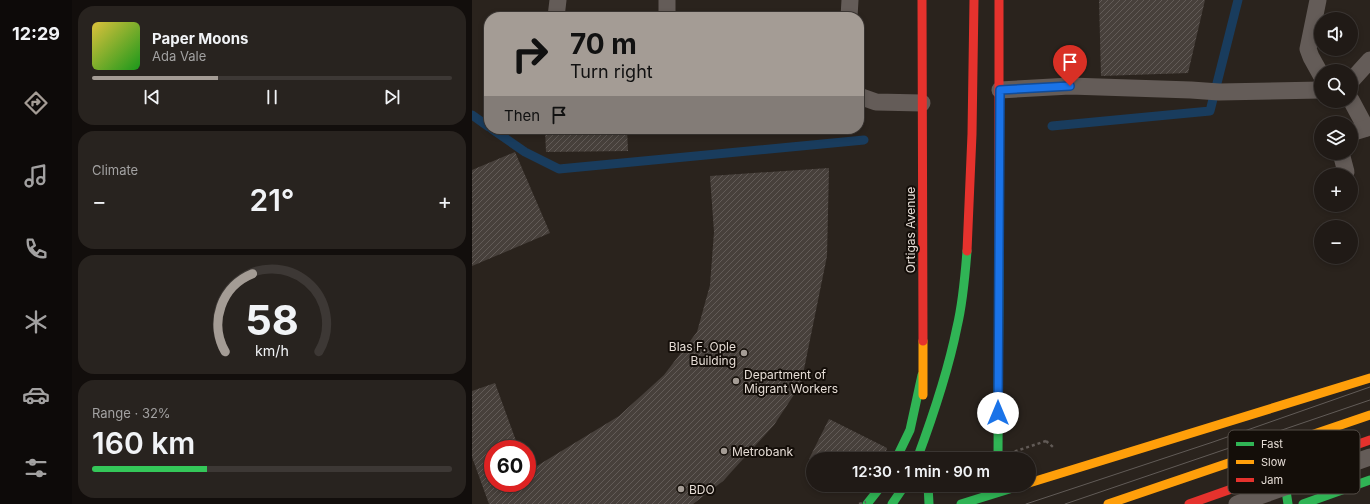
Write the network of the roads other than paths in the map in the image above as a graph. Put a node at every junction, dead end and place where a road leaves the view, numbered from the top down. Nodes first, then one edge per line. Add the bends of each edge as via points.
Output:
1 (558, 0) edge
2 (667, 0) edge
3 (850, 0) edge
4 (922, 0) edge
5 (974, 0) edge
6 (998, 0) edge
7 (1318, 0) edge
8 (557, 12) edge
9 (667, 12) edge
10 (850, 12) edge
11 (1370, 60) edge
12 (1315, 64) edge
13 (1358, 73) edge
14 (1000, 90) junction
15 (1314, 90) edge
16 (864, 98) edge
17 (922, 103) junction
18 (1354, 108) edge
19 (1362, 129) edge
20 (922, 375) junction
21 (1370, 378) edge
22 (1370, 415) edge
23 (1327, 430) edge
24 (1370, 440) edge
25 (1360, 444) edge
26 (899, 452) edge
27 (920, 452) edge
28 (926, 452) edge
29 (998, 452) edge
30 (1370, 458) edge
31 (1360, 461) edge
32 (1228, 464) edge
33 (1370, 480) edge
34 (1036, 481) edge
35 (1360, 484) edge
36 (1228, 490) edge
37 (876, 492) edge
38 (900, 492) edge
39 (928, 492) edge
40 (990, 492) edge
41 (997, 492) edge
42 (1266, 494) edge
43 (1286, 494) edge
44 (1331, 494) edge
45 (867, 504) edge
46 (892, 504) edge
47 (929, 504) edge
48 (961, 504) edge
49 (998, 504) edge
50 (1108, 504) edge
51 (1189, 504) edge
52 (1237, 504) edge
53 (1288, 504) edge
54 (1303, 504) edge

1 - 8 lane
2 - 9 lane
3 - 10 lane
4 - 17 main road, Ortigas Avenue
5 - 27 main road, bridge via 971,182 965,282 951,349
6 - 14 main road
7 - 12 lane via 1308,49
11 - 13 lane
14 - 15 lane via 1070,86 1219,92
14 - 29 main road
16 - 17 lane via 876,102
17 - 20 main road, Ortigas Avenue
18 - 19 lane
20 - 26 main road via 910,430
20 - 28 main road, Ortigas Avenue
21 - 34 main road
22 - 23 main road
24 - 25 main road, bridge
30 - 31 lane, bridge
32 - 50 main road
33 - 35 main road
36 - 51 main road, bridge
37 - 45 main road
38 - 46 main road, bridge
39 - 47 main road
40 - 48 main road
41 - 49 main road
42 - 52 lane, bridge
43 - 53 main road
44 - 54 main road

